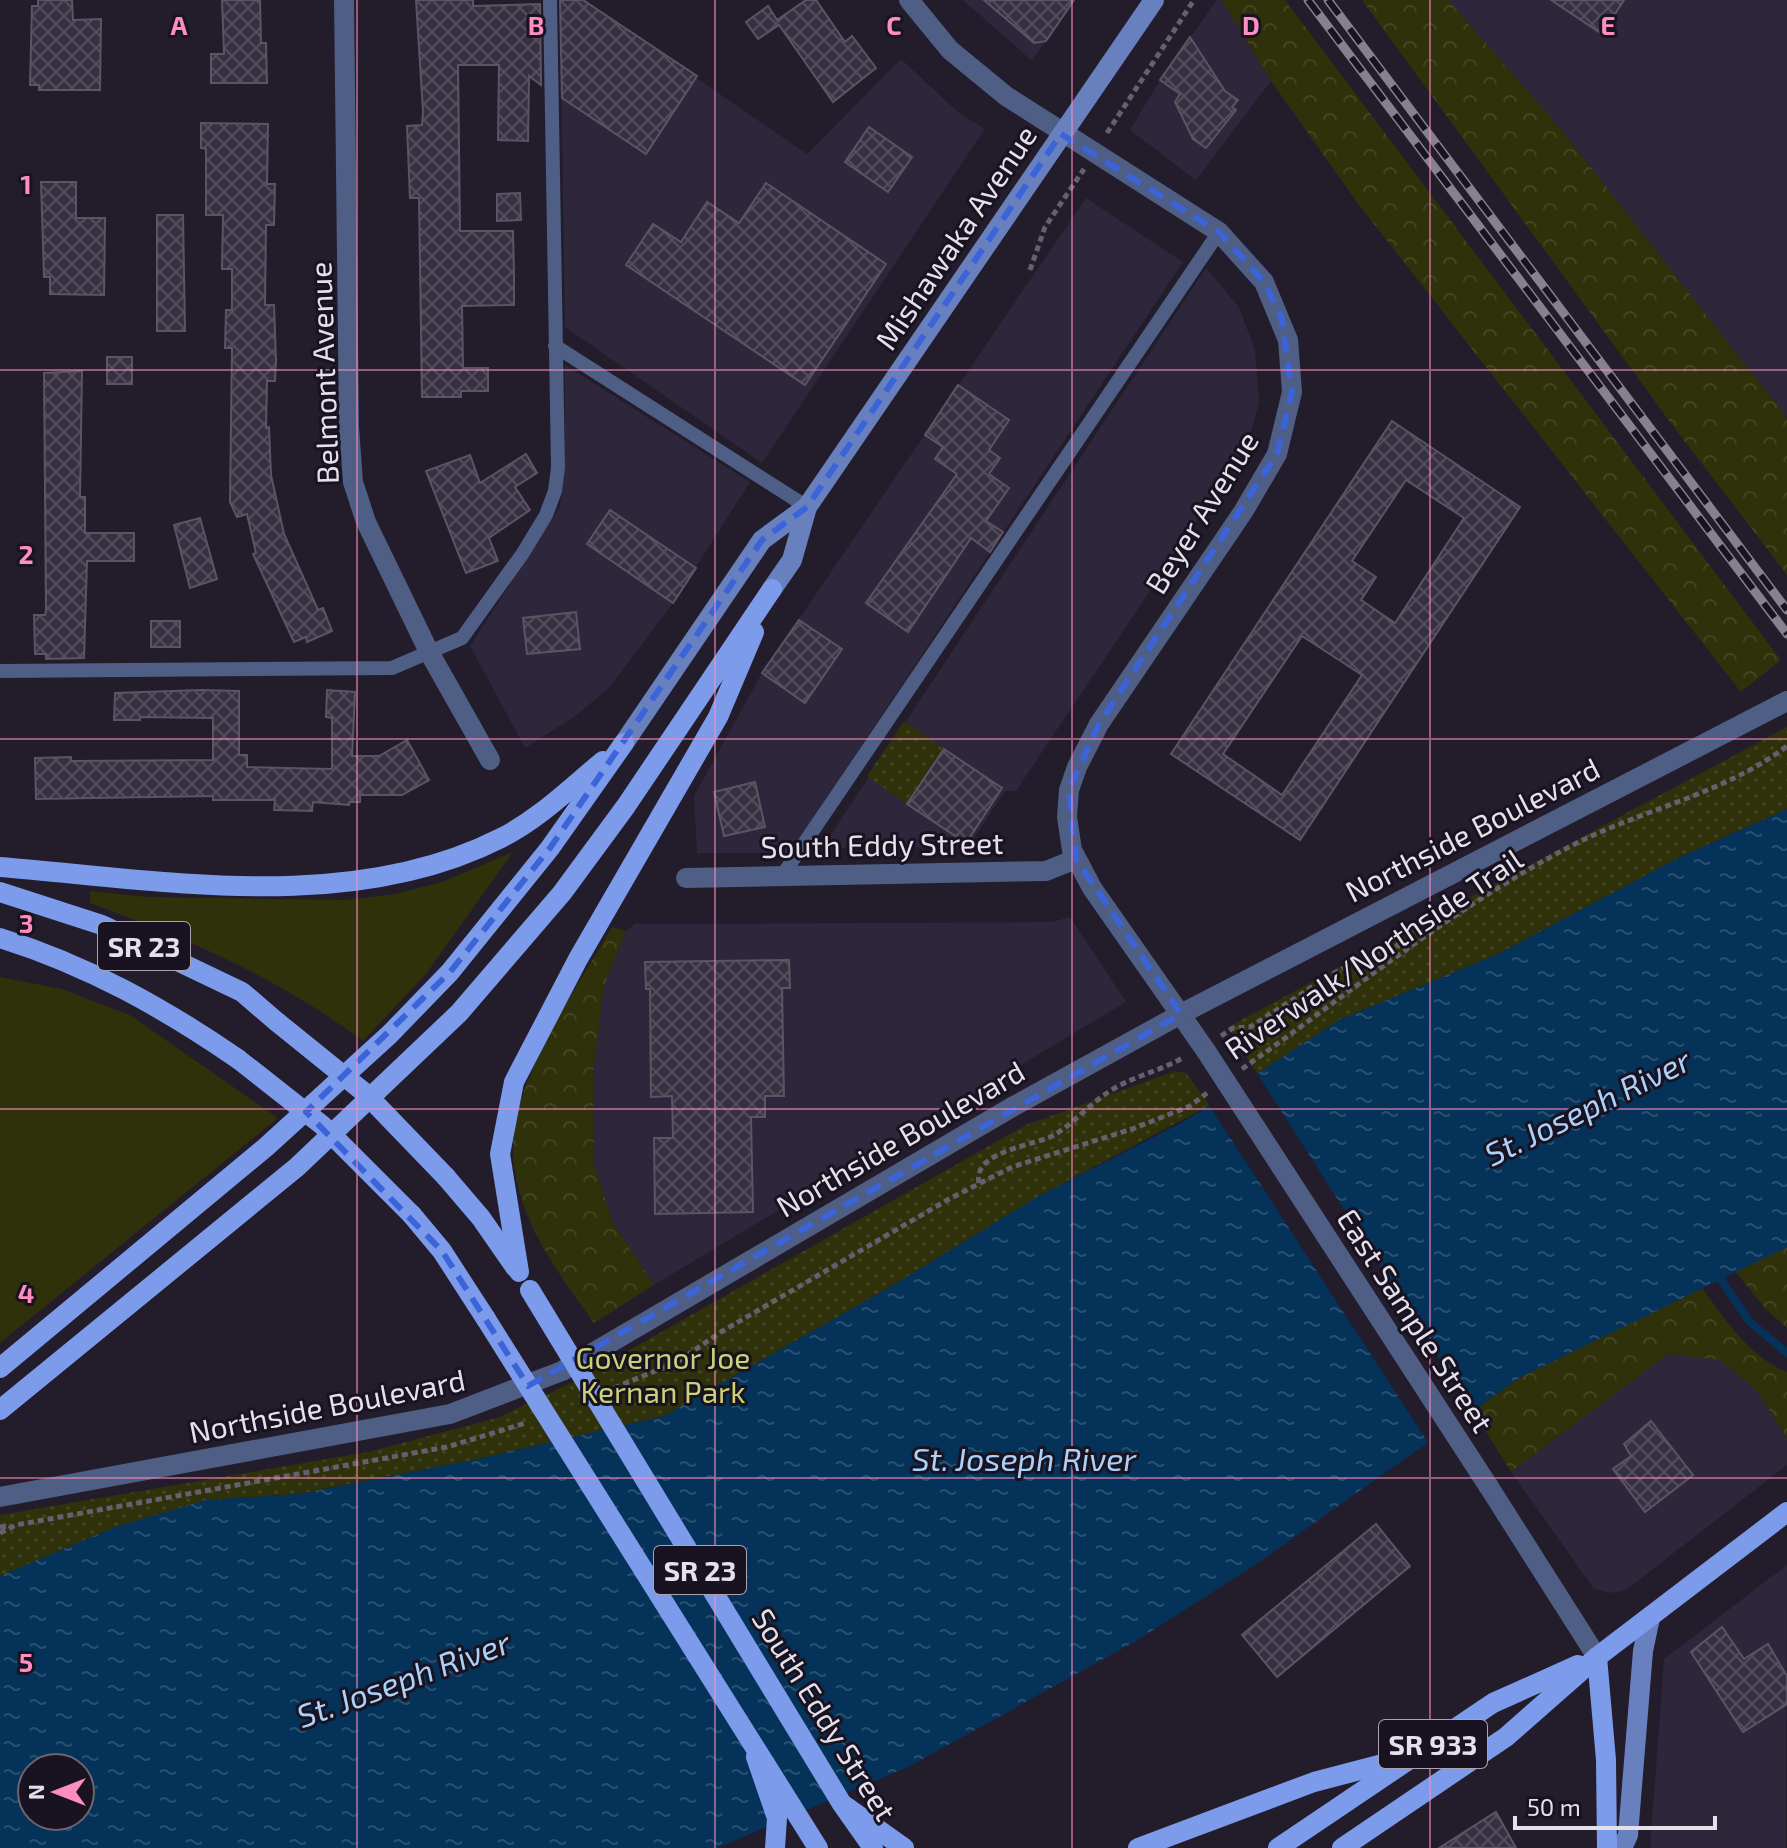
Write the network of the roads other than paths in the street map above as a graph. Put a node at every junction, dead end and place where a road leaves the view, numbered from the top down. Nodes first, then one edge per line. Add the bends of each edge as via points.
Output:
1 (344, 0) edge
2 (550, 0) edge
3 (909, 0) edge
4 (1154, 0) edge
5 (1061, 134) junction
6 (1219, 232) junction
7 (555, 346) junction
8 (807, 507) junction
9 (772, 589) junction
10 (429, 652) junction
11 (0, 671) edge
12 (1787, 701) edge
13 (624, 743) junction
14 (490, 760) dead end
15 (1076, 859) junction
16 (0, 867) edge
17 (782, 876) junction
18 (686, 878) dead end
19 (0, 892) edge
20 (4, 940) edge
21 (1181, 1014) junction
22 (519, 1272) junction
23 (0, 1368) edge
24 (0, 1410) edge
25 (0, 1497) edge
26 (1787, 1512) edge
27 (1650, 1618) junction
28 (1597, 1657) junction
29 (754, 1749) junction
30 (1414, 1756) junction
31 (842, 1804) junction
32 (775, 1848) edge
33 (818, 1848) edge
34 (873, 1848) edge
35 (904, 1848) edge
36 (1138, 1848) edge
37 (1278, 1848) edge
38 (1342, 1848) edge
39 (1607, 1848) edge
40 (1622, 1848) edge

1 - 10 street, Belmont Avenue via 353,482 366,522
2 - 7 lane
3 - 5 street, Beyer Avenue via 950,50
4 - 5 main road, Mishawaka Avenue
5 - 6 street, Beyer Avenue
5 - 8 main road, Mishawaka Avenue
6 - 15 street, Beyer Avenue via 1264,282 1281,316 1292,368 1288,420 1277,454 1243,512 1099,724 1077,767 1067,817
6 - 17 lane
7 - 8 lane
7 - 10 lane via 558,467 546,515 462,638
8 - 9 main road, Mishawaka Avenue via 792,560
8 - 13 main road, Mishawaka Avenue via 762,540
9 - 22 main road via 718,717 585,946 514,1082 500,1154
9 - 24 main road via 562,893 459,1013 297,1167
10 - 11 lane via 392,668
10 - 14 street, Belmont Avenue
12 - 21 street, Northside Boulevard
13 - 16 main road via 502,838 400,875 327,884 228,884
13 - 23 main road via 550,848 450,972 390,1034 266,1147
15 - 17 street, South Eddy Street via 1046,871
15 - 21 street, East Sample Street
17 - 18 street, South Eddy Street
19 - 22 main road, South Eddy Street / SR 23, bridge via 102,925 242,992 365,1093 446,1177
20 - 29 main road, SR 23, bridge via 95,974 173,1014 322,1125 412,1215 486,1319
21 - 25 street, Northside Boulevard via 562,1371 524,1388 483,1404 388,1427
21 - 28 street, East Sample Street, bridge
22 - 31 main road, South Eddy Street / SR 23, bridge
26 - 27 main road, SR 933
27 - 28 main road, SR 933
27 - 40 main road via 1628,1835
28 - 30 main road, SR 933 via 1493,1703
28 - 38 main road via 1506,1737
28 - 39 main road, East Sample Street
29 - 32 main road via 777,1818
29 - 33 main road, SR 23, bridge
30 - 36 main road via 1314,1782
30 - 37 main road, SR 933
31 - 34 main road, South Eddy Street / SR 23, bridge
31 - 35 main road

